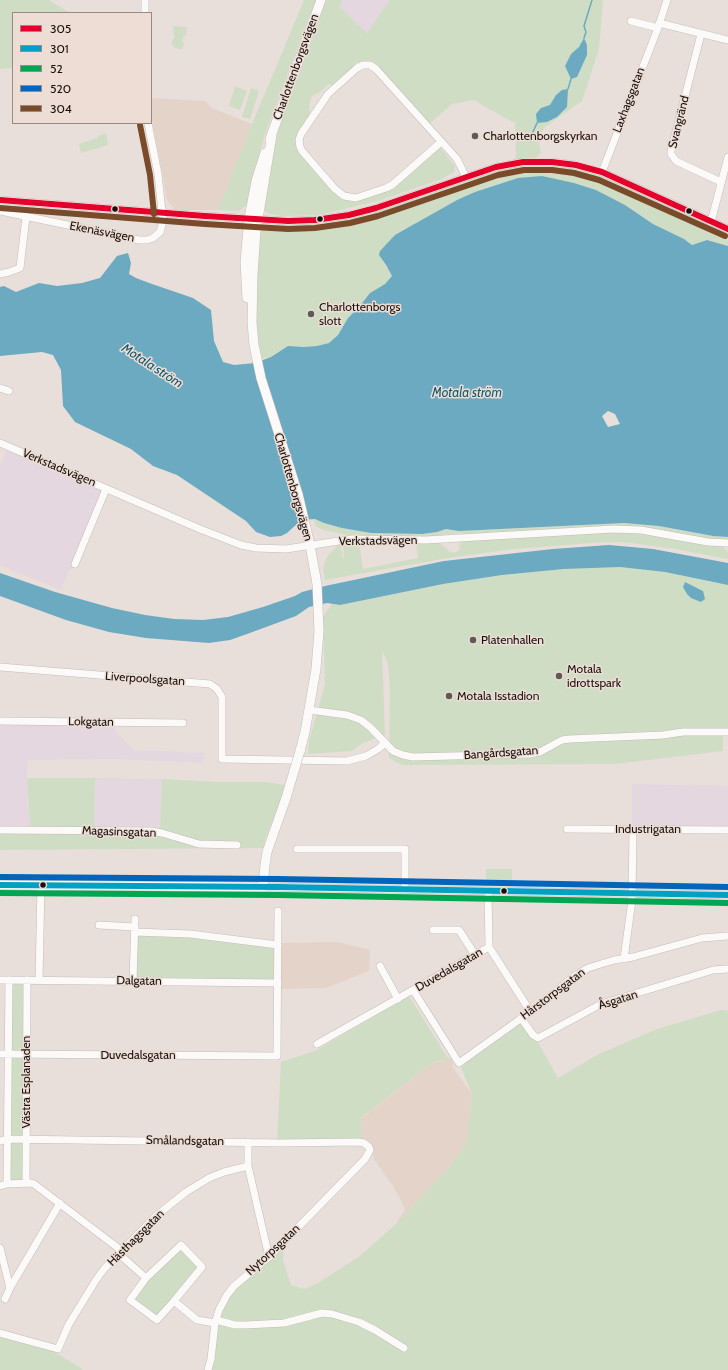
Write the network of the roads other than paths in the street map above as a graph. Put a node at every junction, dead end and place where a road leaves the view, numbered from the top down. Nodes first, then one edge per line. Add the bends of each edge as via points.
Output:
1 (146, 0) edge
2 (321, 0) edge
3 (667, 0) edge
4 (145, 12) edge
5 (631, 21) dead end
6 (658, 25) junction
7 (701, 34) junction
8 (728, 40) edge
9 (148, 124) edge
10 (441, 142) junction
11 (728, 157) edge
12 (602, 172) junction
13 (466, 177) junction
14 (721, 182) junction
15 (0, 200) edge
16 (0, 211) edge
17 (162, 213) junction
18 (26, 217) junction
19 (254, 218) junction
20 (711, 222) junction
21 (728, 229) edge
22 (0, 274) edge
23 (0, 388) edge
24 (9, 391) dead end
25 (0, 443) edge
26 (106, 489) junction
27 (726, 543) edge
28 (310, 545) junction
29 (728, 551) edge
30 (75, 564) dead end
31 (0, 667) edge
32 (310, 710) junction
33 (0, 720) edge
34 (183, 723) dead end
35 (728, 732) edge
36 (385, 743) junction
37 (568, 829) dead end
38 (634, 829) junction
39 (0, 830) edge
40 (728, 830) edge
41 (237, 845) dead end
42 (297, 849) dead end
43 (0, 885) edge
44 (41, 885) junction
45 (263, 887) junction
46 (405, 890) junction
47 (488, 891) junction
48 (632, 894) junction
49 (728, 895) edge
50 (278, 911) dead end
51 (135, 919) dead end
52 (99, 925) dead end
53 (134, 929) junction
54 (433, 930) dead end
55 (728, 936) edge
56 (278, 945) junction
57 (489, 947) junction
58 (475, 956) junction
59 (624, 959) junction
60 (380, 966) dead end
61 (728, 969) edge
62 (0, 980) edge
63 (9, 980) junction
64 (27, 980) junction
65 (39, 980) junction
66 (133, 982) junction
67 (278, 983) junction
68 (413, 990) junction
69 (398, 999) junction
70 (530, 1011) junction
71 (520, 1018) junction
72 (317, 1044) dead end
73 (0, 1054) edge
74 (9, 1054) junction
75 (26, 1055) junction
76 (8, 1139) junction
77 (0, 1140) edge
78 (26, 1140) junction
79 (248, 1142) junction
80 (369, 1146) joint
81 (248, 1166) junction
82 (26, 1183) junction
83 (7, 1184) junction
84 (0, 1186) edge
85 (60, 1203) junction
86 (0, 1248) edge
87 (120, 1253) junction
88 (269, 1257) junction
89 (146, 1278) junction
90 (10, 1288) junction
91 (5, 1299) dead end
92 (174, 1301) junction
93 (215, 1322) junction
94 (0, 1333) edge
95 (404, 1348) dead end
96 (208, 1370) edge

1 - 4 street
2 - 19 main road, Charlottenborgsvägen via 272,135
3 - 6 street, Laxhagsgatan
5 - 6 street
6 - 7 street
6 - 12 street, Laxhagsgatan
7 - 8 street
7 - 14 street, Svangränd via 671,154 676,160
9 - 17 street via 158,174
10 - 10 street via 370,65 357,68 328,94 299,140 302,151 335,189 344,196 356,198 389,187
10 - 13 street via 457,159
11 - 14 street
12 - 13 street via 568,163 531,161 496,166
12 - 20 street
13 - 19 street via 349,215 304,220
14 - 20 street
15 - 17 street
16 - 18 street, Ekenäsvägen
17 - 18 street, Ekenäsvägen via 160,232 147,240
17 - 19 street
18 - 22 street via 20,268
19 - 28 main road, Charlottenborgsvägen via 252,322 258,362
20 - 21 street
23 - 24 street
25 - 26 street, Verkstadsvägen
26 - 28 street, Verkstadsvägen via 241,545 276,550
26 - 30 street
27 - 28 street, Verkstadsvägen via 652,531 613,529 426,540 352,539
27 - 29 street
28 - 32 main road, Charlottenborgsvägen via 319,614 316,669
31 - 36 street, Liverpoolsgatan via 210,684 217,688 222,698 222,760 347,761 366,756
32 - 36 street, Bangårdsgatan via 347,715 360,720
32 - 45 main road, Charlottenborgsvägen, bridge via 300,752 267,852
33 - 34 street, Lokgatan
35 - 36 street, Bangårdsgatan via 570,739 562,740 540,752 511,754 408,756 393,751
37 - 38 street, Industrigatan
38 - 40 street, Industrigatan
38 - 48 street
39 - 41 street, Magasinsgatan via 150,831 199,844
42 - 46 street via 405,849
43 - 44 main road
44 - 45 main road
44 - 65 street
45 - 46 street
46 - 47 street
47 - 48 street
47 - 57 street, Duvedalsgatan
48 - 49 street
48 - 59 street
50 - 56 street
51 - 53 street
52 - 53 street
53 - 56 street
53 - 66 street
54 - 58 street via 459,930
55 - 59 street, Hårstorpsgatan via 702,938
56 - 67 street
57 - 58 street, Duvedalsgatan
57 - 70 street
58 - 68 street, Duvedalsgatan
59 - 70 street, Hårstorpsgatan via 599,964 580,972
60 - 69 street
61 - 71 street, Åsgatan via 713,970 601,1004 538,1038
62 - 63 street, Dalgatan
63 - 64 street, Dalgatan
63 - 74 street
64 - 65 street, Dalgatan
64 - 75 street, Västra Esplanaden
65 - 66 street, Dalgatan
66 - 67 street, Dalgatan
67 - 75 street, Duvedalsgatan via 277,1056
68 - 69 street, Duvedalsgatan
68 - 71 street, Hårstorpsgatan via 459,1063
69 - 72 street, Duvedalsgatan
70 - 71 street, Hårstorpsgatan
73 - 74 street, Duvedalsgatan
74 - 75 street, Duvedalsgatan
74 - 76 street
75 - 78 street, Västra Esplanaden
76 - 77 street, Smålandsgatan
76 - 78 street, Smålandsgatan
76 - 83 street
78 - 79 street, Smålandsgatan
78 - 82 street, Västra Esplanaden
79 - 80 street, Smålandsgatan via 358,1142
79 - 81 street
80 - 88 street, Nytorpsgatan via 370,1150 365,1159
81 - 87 street, Hästhagsgatan via 209,1178 186,1192 156,1216
81 - 88 street
82 - 83 street
82 - 85 street via 34,1184
83 - 84 street
85 - 87 street
85 - 90 street
86 - 90 street
87 - 89 street
87 - 94 street, Hästhagsgatan via 104,1269 88,1292 58,1349
88 - 93 street, Nytorpsgatan via 234,1286 222,1303
89 - 92 street via 130,1300 157,1320
89 - 92 street via 181,1245 202,1266
90 - 91 street
92 - 93 street via 197,1320
93 - 95 street via 235,1325 284,1323 322,1313 332,1314 359,1322
93 - 96 street, Nytorpsgatan

